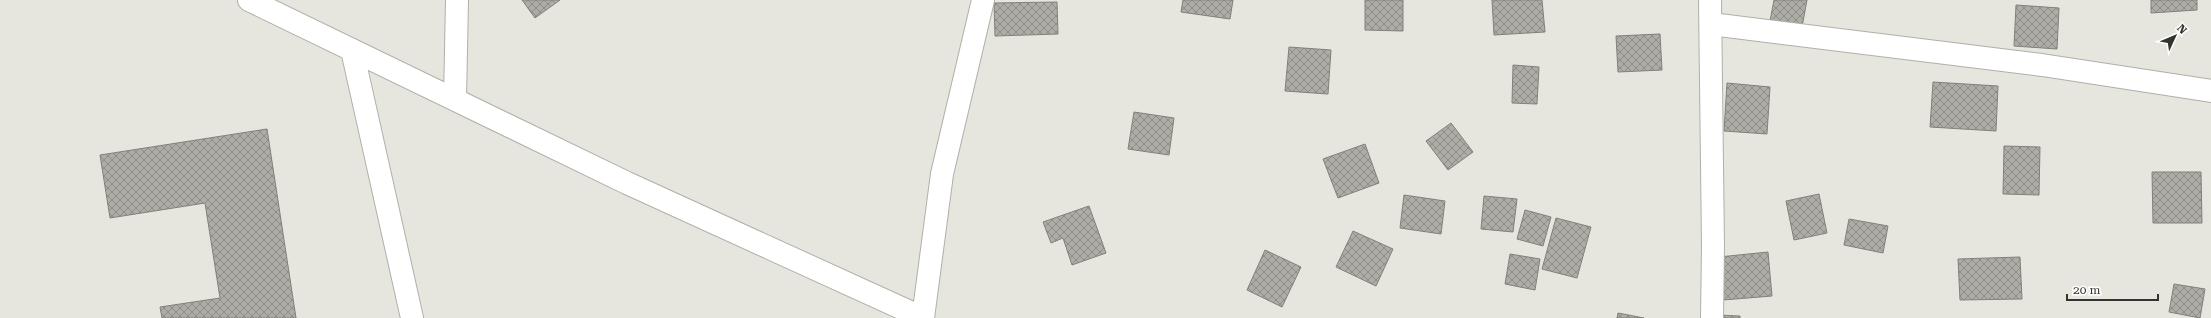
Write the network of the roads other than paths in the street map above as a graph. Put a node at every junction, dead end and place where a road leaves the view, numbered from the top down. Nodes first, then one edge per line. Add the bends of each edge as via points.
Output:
1 (249, 0) edge
2 (457, 0) edge
3 (983, 0) edge
4 (1710, 0) edge
5 (1711, 24) junction
6 (352, 50) junction
7 (2211, 90) edge
8 (455, 99) junction
9 (412, 318) edge
10 (923, 318) edge
11 (1712, 318) edge

1 - 6 street
2 - 8 street
3 - 10 street via 942,174
4 - 5 street
5 - 7 street via 2042,65
5 - 11 street
6 - 8 street
6 - 9 street
8 - 10 street via 627,183

